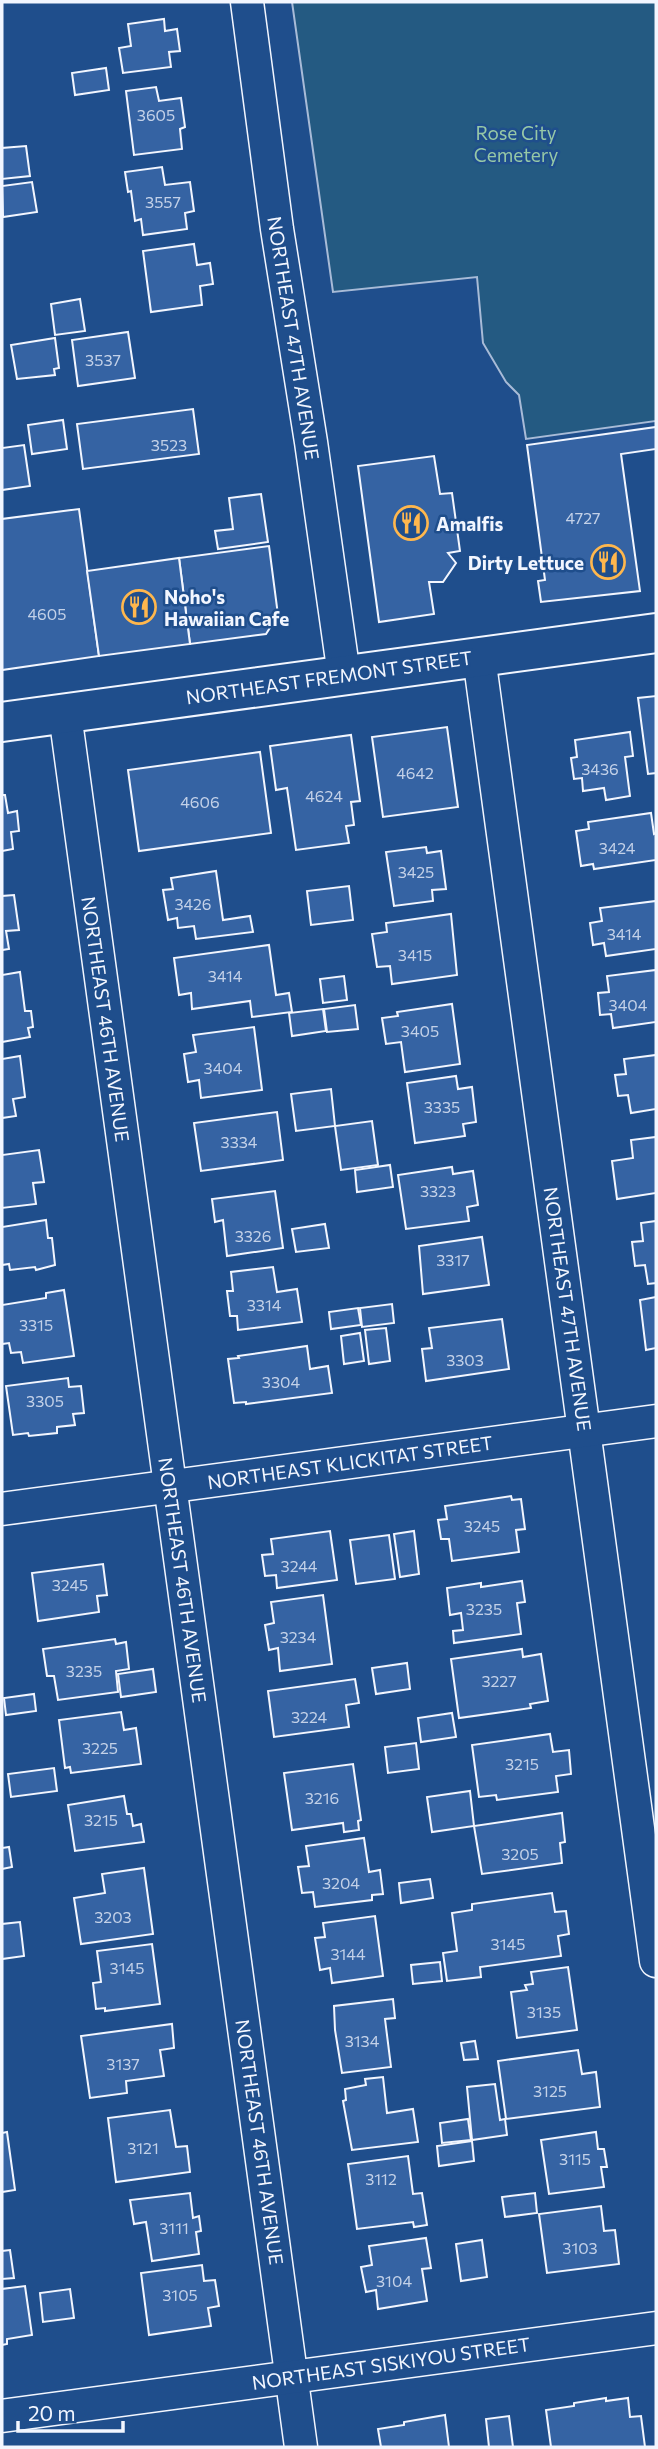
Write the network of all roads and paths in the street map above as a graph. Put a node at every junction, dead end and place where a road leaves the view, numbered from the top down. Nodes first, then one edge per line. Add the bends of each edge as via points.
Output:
1 (247, 2) edge
2 (656, 633) edge
3 (479, 657) junction
4 (344, 675) junction
5 (65, 713) junction
6 (2, 722) edge
7 (656, 1421) edge
8 (585, 1430) junction
9 (170, 1486) junction
10 (2, 1509) edge
11 (656, 1961) edge
12 (656, 2328) edge
13 (292, 2377) junction
14 (2, 2416) edge
15 (301, 2447) edge

1 - 4 street, NORTHEAST 47TH AVENUE via 276,229
2 - 3 main road, NORTHEAST FREMONT STREET
3 - 4 main road, NORTHEAST FREMONT STREET
3 - 8 street, NORTHEAST 47TH AVENUE
4 - 5 main road, NORTHEAST FREMONT STREET
5 - 6 main road, NORTHEAST FREMONT STREET
5 - 9 street, NORTHEAST 46TH AVENUE
7 - 8 street, NORTHEAST KLICKITAT STREET
8 - 9 street, NORTHEAST KLICKITAT STREET
8 - 11 street, NORTHEAST 47TH AVENUE
9 - 10 street, NORTHEAST KLICKITAT STREET
9 - 13 street, NORTHEAST 46TH AVENUE
12 - 13 street, NORTHEAST SISKIYOU STREET
13 - 14 street, NORTHEAST SISKIYOU STREET
13 - 15 street, NORTHEAST 46TH AVENUE

